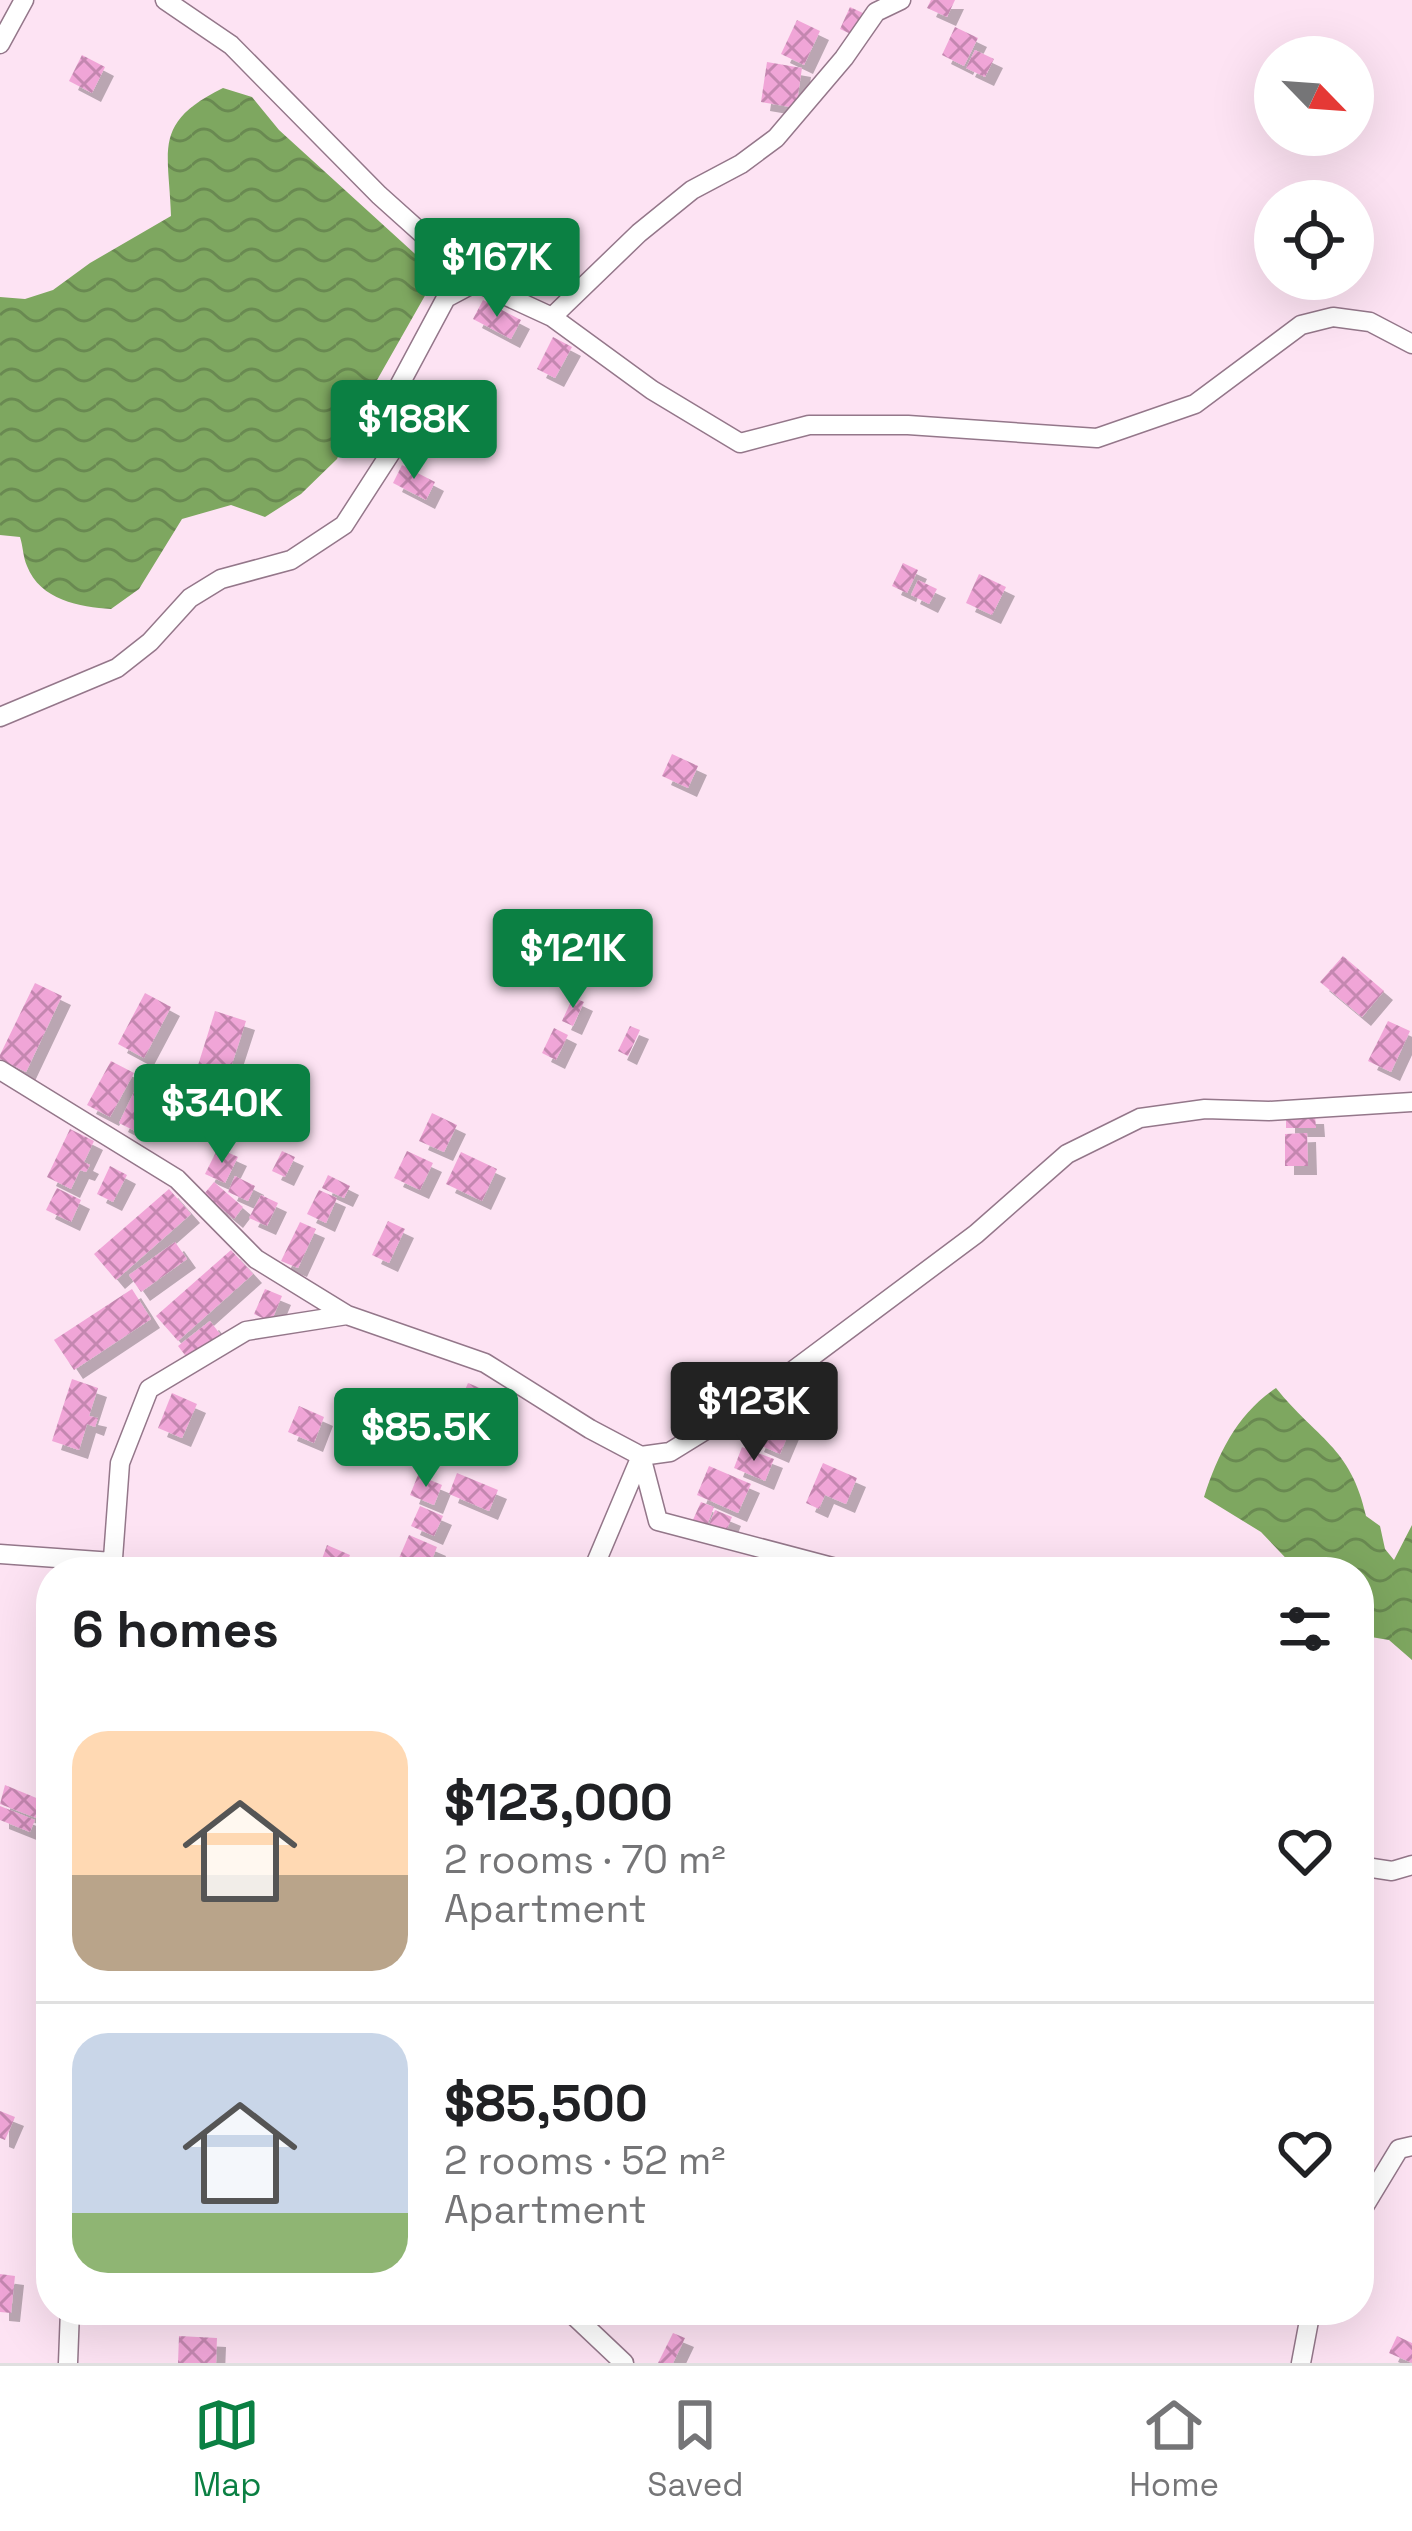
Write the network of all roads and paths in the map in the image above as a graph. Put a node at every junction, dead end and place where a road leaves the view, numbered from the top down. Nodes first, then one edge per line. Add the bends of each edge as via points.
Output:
1 (24, 0) edge
2 (164, 0) edge
3 (901, 0) edge
4 (0, 44) edge
5 (476, 282) junction
6 (552, 317) junction
7 (1412, 344) edge
8 (0, 717) edge
9 (0, 1070) edge
10 (1412, 1102) edge
11 (347, 1315) junction
12 (641, 1456) junction
13 (0, 1554) edge
14 (113, 1557) edge
15 (598, 1557) edge
16 (794, 1557) edge
17 (36, 1558) edge
18 (1412, 1864) edge
19 (1374, 1868) edge
20 (1412, 2146) edge
21 (1374, 2191) edge
22 (69, 2325) edge
23 (584, 2325) edge
24 (1308, 2325) edge
25 (68, 2363) edge
26 (624, 2363) edge
27 (1300, 2363) edge

1 - 4 street
2 - 5 street via 230,45
3 - 6 street via 876,12 776,138 692,190
5 - 6 street
5 - 8 street via 446,298 400,384 389,427 395,446 344,525 291,560 190,598 116,668
6 - 7 street via 740,443 809,424 1097,438 1195,404 1300,325 1334,317 1370,322
9 - 11 street via 178,1179 256,1259
10 - 12 street via 1140,1118 1067,1154 976,1234 751,1402 670,1452
11 - 12 street via 485,1364
11 - 14 street via 246,1330 149,1389 120,1463
12 - 15 street
12 - 16 street via 658,1521
13 - 17 street
18 - 19 street
20 - 21 street via 1400,2150
22 - 25 street
23 - 26 street
24 - 27 street

